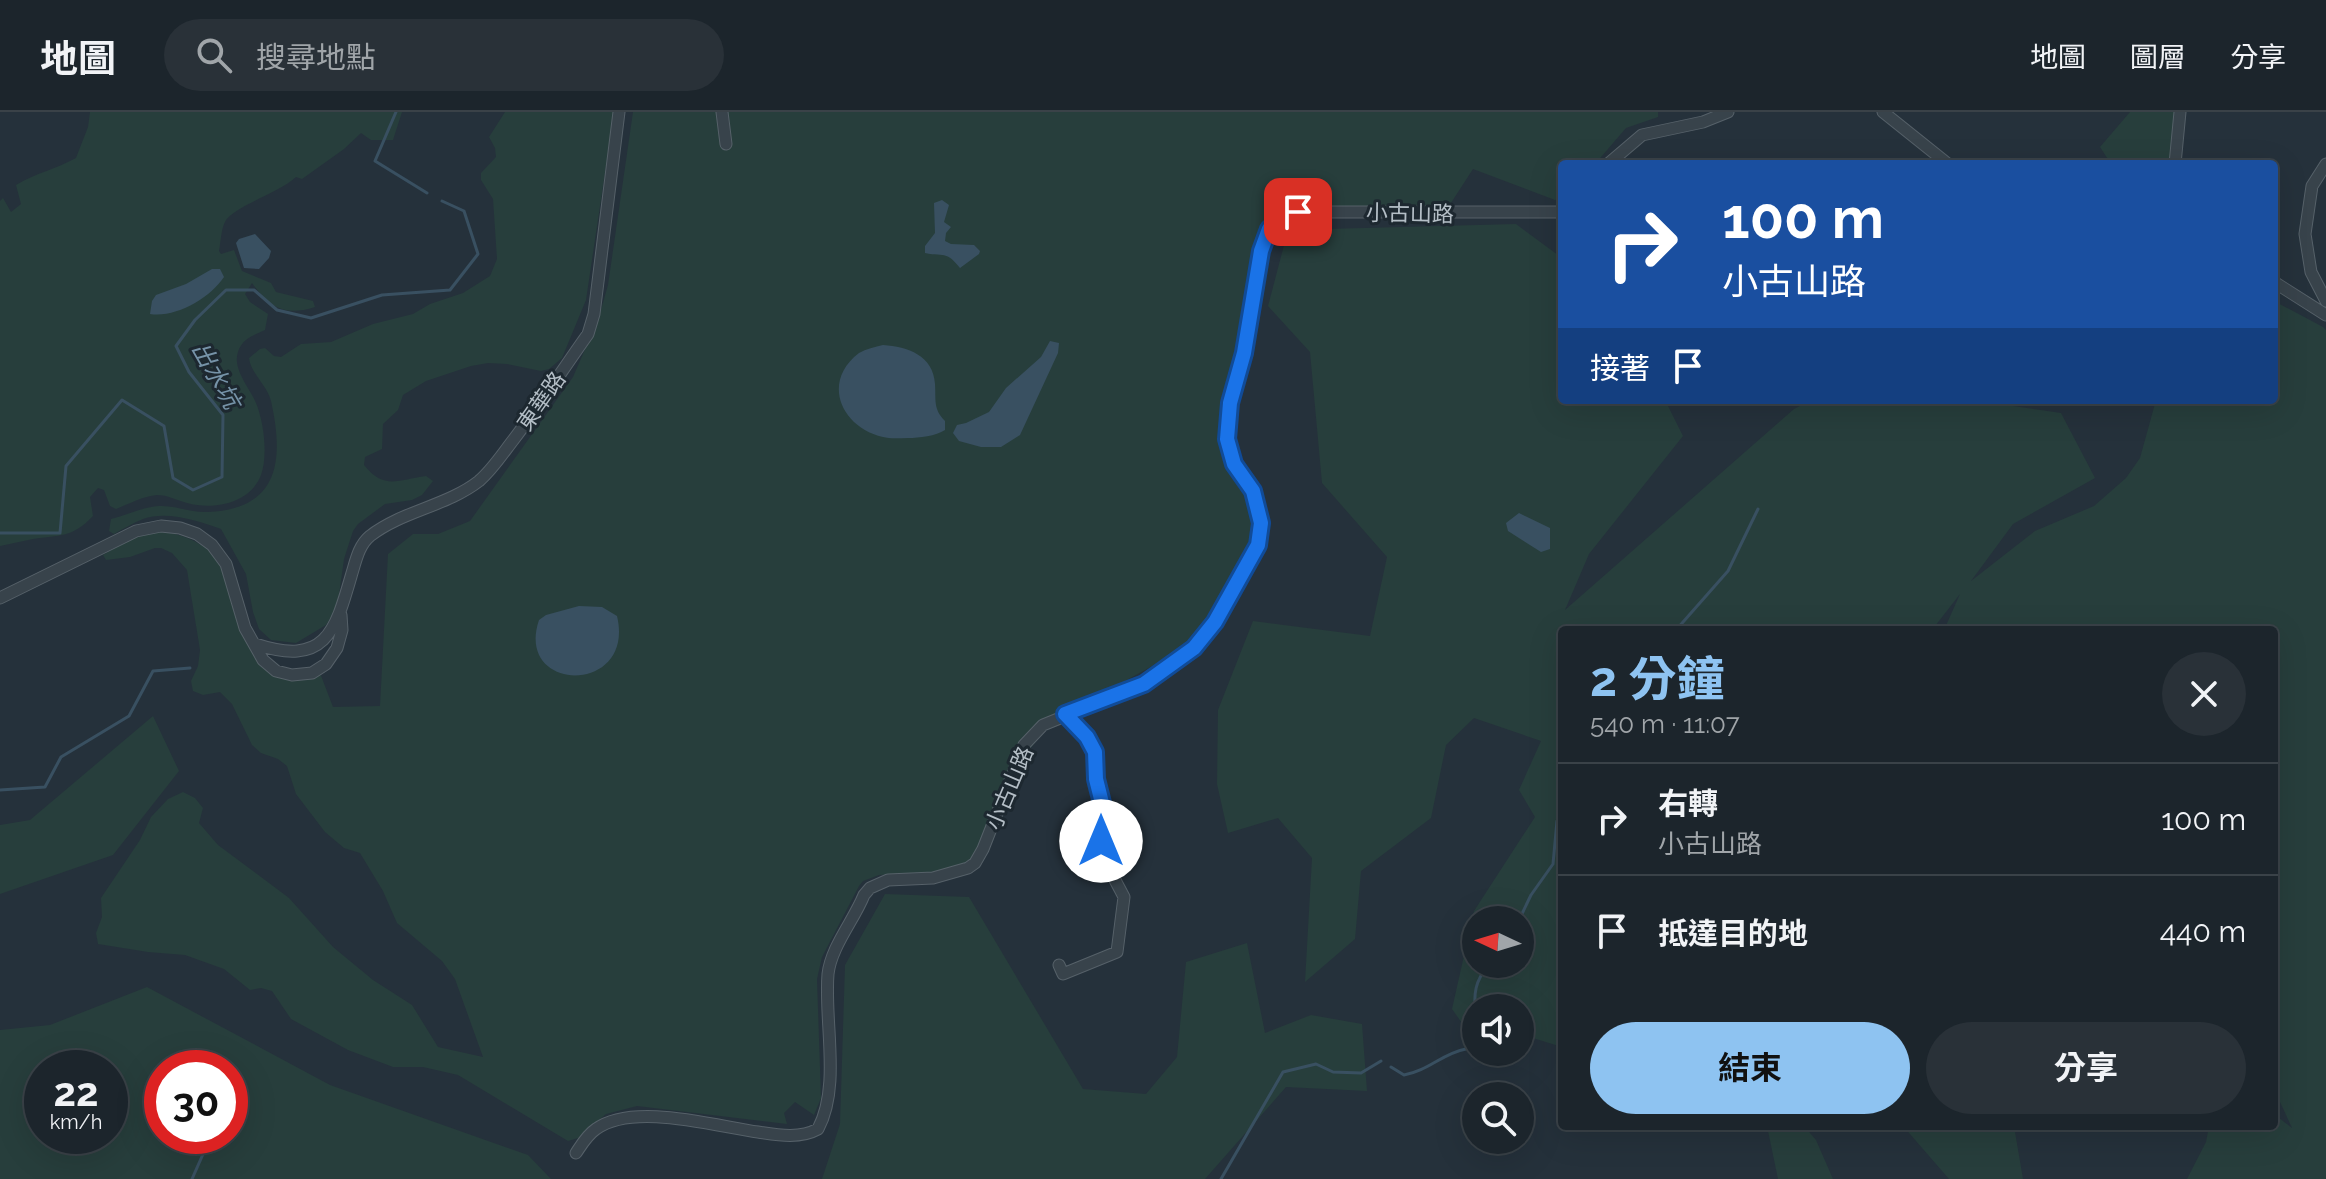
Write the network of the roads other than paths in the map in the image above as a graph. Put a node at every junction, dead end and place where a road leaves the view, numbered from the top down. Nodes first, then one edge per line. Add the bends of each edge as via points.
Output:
1 (619, 112) edge
2 (722, 112) edge
3 (1728, 112) edge
4 (1883, 112) edge
5 (2180, 112) edge
6 (726, 144) dead end
7 (1613, 160) edge
8 (1943, 160) edge
9 (2175, 160) edge
10 (2326, 164) edge
11 (1558, 212) edge
12 (2278, 285) edge
13 (2326, 301) edge
14 (2326, 315) edge
15 (0, 598) edge
16 (341, 612) junction
17 (255, 644) junction
18 (1065, 714) junction
19 (1059, 965) dead end
20 (576, 1153) dead end

1 - 16 street, 東華路 via 588,334 490,470 429,508 391,523 362,545
2 - 6 street
3 - 7 street via 1642,135
4 - 8 street
5 - 9 street
10 - 13 street via 2312,186 2305,234 2311,272
11 - 18 street, 小古山路 via 1298,212 1269,229 1230,403 1227,439 1234,464 1253,491 1261,523 1258,545 1215,622 1194,648 1144,684
12 - 14 street
15 - 17 street, 東華路 via 136,531 180,528 212,545 226,564
16 - 17 street, 東華路 via 315,648 276,651
16 - 17 street, 東華路 via 337,648 312,673 276,671
18 - 19 street via 1095,752 1103,807 1101,841 1124,897 1117,952 1063,974
18 - 20 street, 小古山路 via 1043,725 1024,745 975,863 933,878 888,880 864,895 829,971 829,1093 818,1129 798,1136 769,1134 637,1115 596,1129

